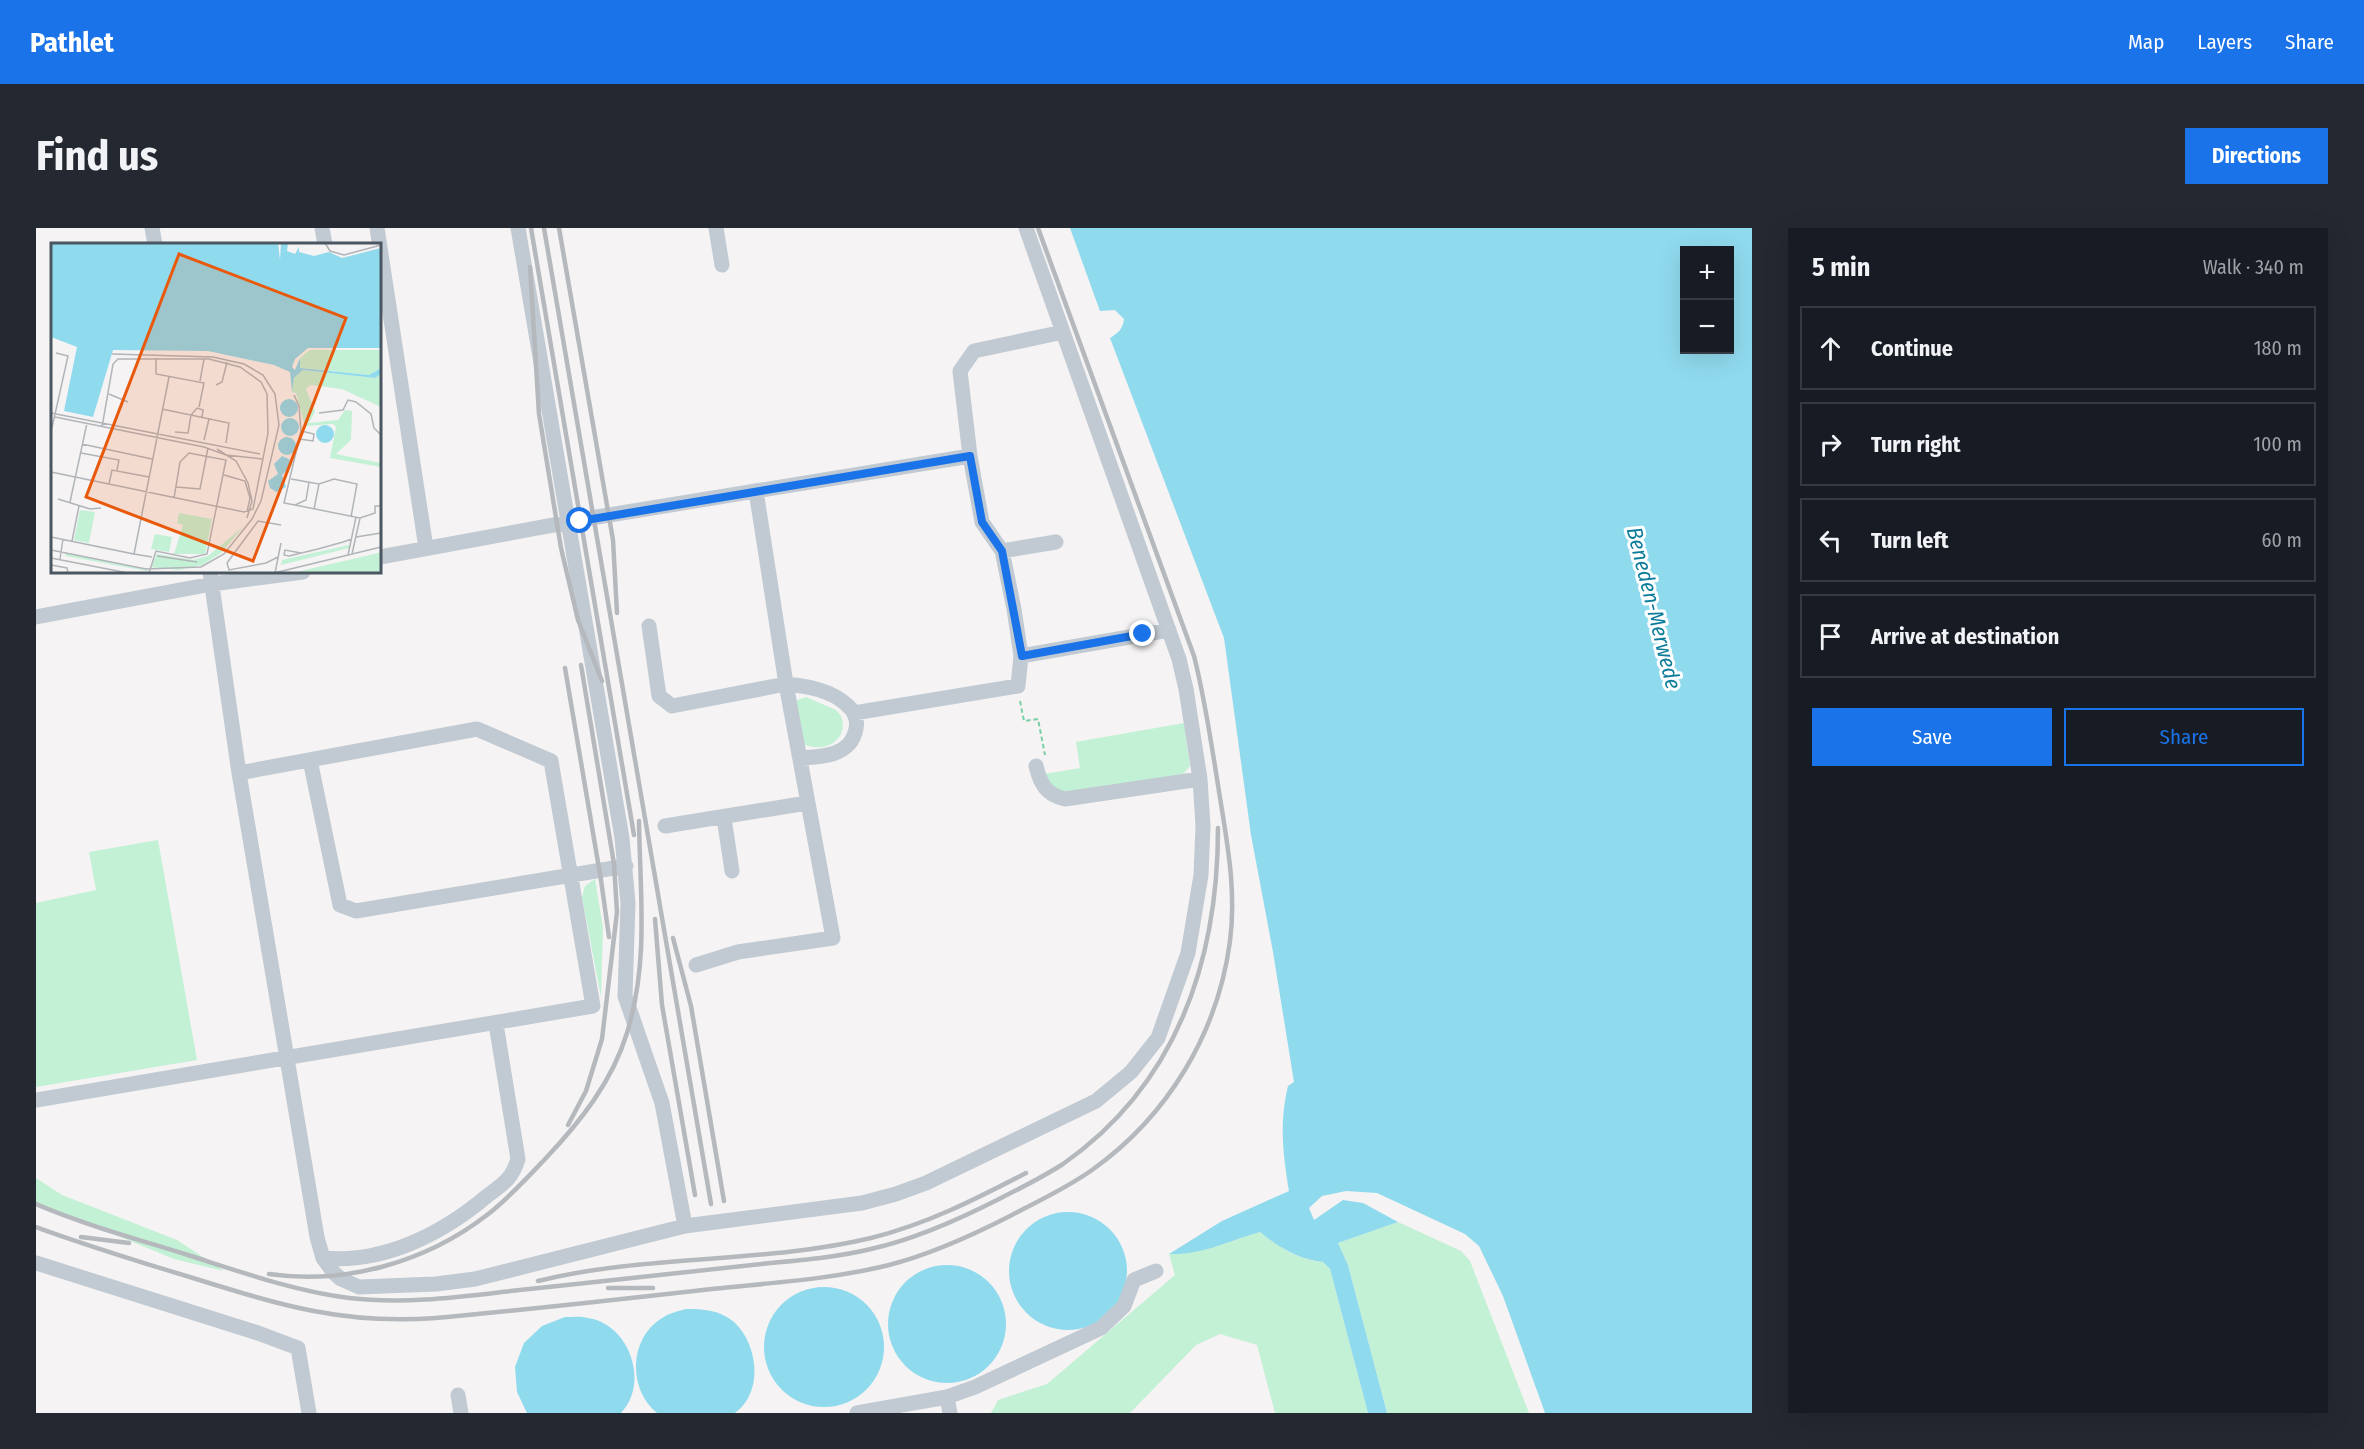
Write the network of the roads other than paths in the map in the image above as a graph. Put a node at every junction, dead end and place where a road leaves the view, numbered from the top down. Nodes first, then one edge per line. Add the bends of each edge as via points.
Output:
1 (152, 228) edge
2 (322, 228) edge
3 (377, 228) edge
4 (518, 228) edge
5 (716, 228) edge
6 (1026, 228) edge
7 (155, 243) edge
8 (325, 243) edge
9 (379, 243) edge
10 (381, 254) edge
11 (722, 265) dead end
12 (1063, 332) junction
13 (970, 456) junction
14 (756, 491) junction
15 (569, 523) junction
16 (1056, 542) dead end
17 (426, 548) junction
18 (1002, 551) junction
19 (381, 557) edge
20 (288, 573) edge
21 (211, 578) edge
22 (36, 617) edge
23 (649, 626) dead end
24 (1169, 630) junction
25 (1022, 656) junction
26 (786, 684) junction
27 (854, 713) junction
28 (800, 758) junction
29 (310, 760) junction
30 (1036, 765) road end
31 (239, 773) junction
32 (1200, 779) junction
33 (807, 803) junction
34 (724, 818) junction
35 (665, 826) dead end
36 (626, 866) junction
37 (732, 871) dead end
38 (570, 876) junction
39 (696, 965) dead end
40 (496, 1024) junction
41 (286, 1058) junction
42 (36, 1100) edge
43 (685, 1226) junction
44 (323, 1258) junction
45 (36, 1263) edge
46 (1156, 1271) dead end
47 (458, 1395) dead end
48 (947, 1397) junction
49 (900, 1409) edge
50 (309, 1413) edge
51 (461, 1413) edge
52 (857, 1413) edge
53 (950, 1413) edge

1 - 7 lane
2 - 8 lane
3 - 9 lane
4 - 15 lane
5 - 11 lane
6 - 12 lane
10 - 17 lane
12 - 13 lane via 974,351 960,371
12 - 24 lane
13 - 14 lane
13 - 18 lane via 982,522
14 - 15 lane
14 - 26 lane
15 - 17 lane
15 - 36 lane
16 - 18 lane
17 - 19 lane
18 - 25 lane
20 - 21 lane
21 - 22 lane
21 - 31 lane
23 - 26 lane via 659,696 672,706
24 - 25 lane
24 - 32 lane via 1186,689
25 - 27 lane via 1018,686
26 - 27 lane via 827,693
26 - 28 lane
27 - 28 lane via 857,724 849,746 823,757
28 - 33 lane
29 - 31 lane
29 - 38 lane via 477,729 519,747 551,762
29 - 38 lane via 340,905 356,911
30 - 32 lane via 1046,790 1065,799
31 - 41 lane
32 - 43 lane via 1201,875 1188,953 1158,1038 1131,1072 1096,1101 906,1190 862,1203
33 - 34 lane
33 - 39 lane via 833,938 738,952
34 - 35 lane
34 - 37 lane
36 - 38 lane
36 - 43 lane via 625,996 662,1103
38 - 40 lane via 593,1006
40 - 41 lane
40 - 44 lane via 518,1159 514,1174 468,1213 416,1241 363,1258
41 - 42 lane
41 - 44 lane
43 - 44 lane via 510,1272 436,1284 359,1287 336,1275
45 - 50 lane via 298,1348
46 - 48 lane via 1134,1280 1124,1306 1101,1329
47 - 51 lane
48 - 49 lane
48 - 53 lane
49 - 52 lane

